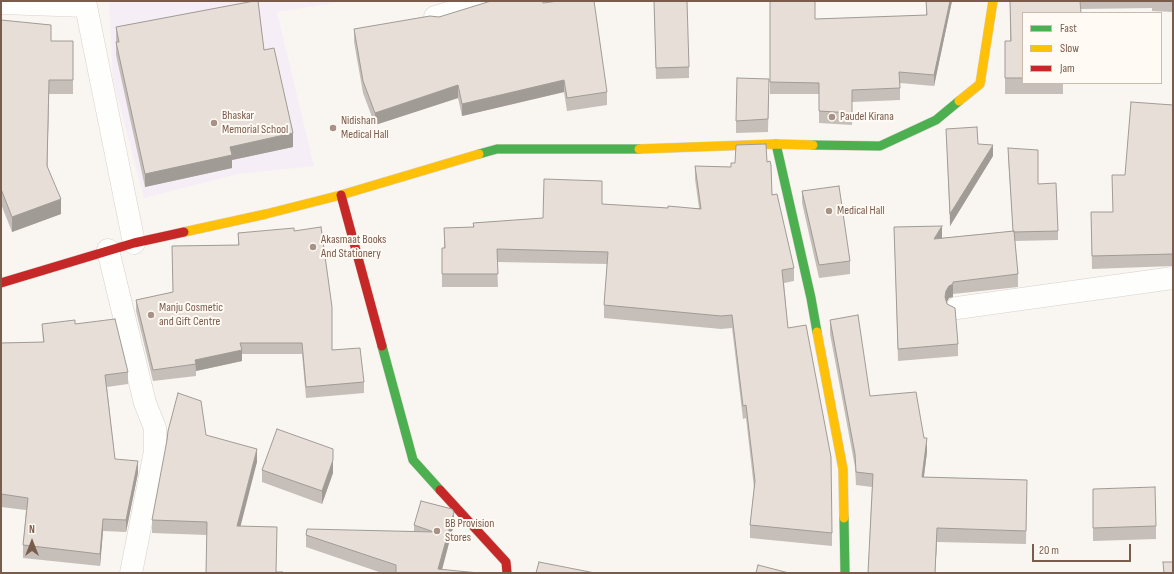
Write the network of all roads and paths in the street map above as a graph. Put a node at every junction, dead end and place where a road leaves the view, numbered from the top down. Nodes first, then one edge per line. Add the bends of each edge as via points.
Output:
1 (489, 1) edge
2 (993, 1) edge
3 (1, 3) edge
4 (435, 18) edge
5 (776, 144) junction
6 (340, 195) junction
7 (134, 243) junction
8 (108, 250) junction
9 (1173, 278) edge
10 (1, 282) edge
11 (957, 308) edge
12 (131, 573) edge
13 (507, 573) edge
14 (845, 573) edge

1 - 4 street
2 - 5 street via 980,84 936,120 880,146
3 - 7 street via 86,6
5 - 6 street via 650,149 497,149
5 - 14 street via 811,298 843,469
6 - 7 street
6 - 13 street via 412,460 506,562
7 - 8 street
8 - 10 street
8 - 12 street via 145,403 155,428 155,451
9 - 11 street

